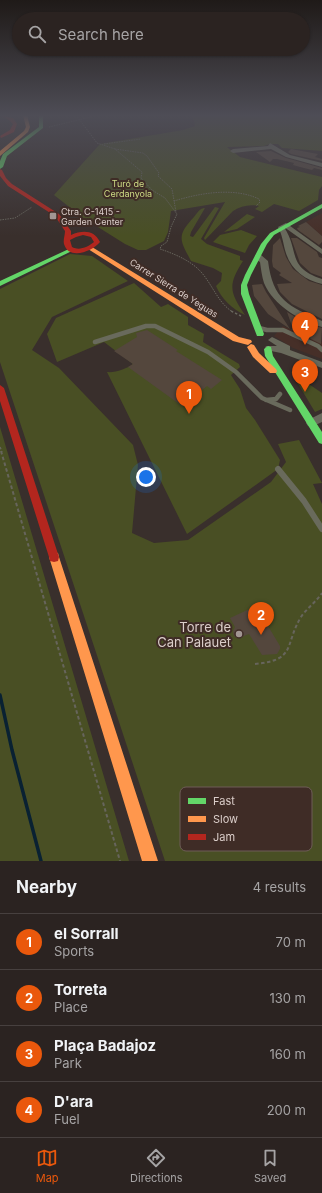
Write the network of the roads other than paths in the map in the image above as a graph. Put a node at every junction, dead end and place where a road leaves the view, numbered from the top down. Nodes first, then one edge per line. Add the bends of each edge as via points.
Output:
1 (5, 155) edge
2 (288, 155) edge
3 (322, 165) edge
4 (0, 167) edge
5 (0, 171) edge
6 (322, 206) edge
7 (284, 226) junction
8 (68, 235) junction
9 (90, 248) junction
10 (73, 249) junction
11 (322, 252) edge
12 (258, 257) junction
13 (322, 282) edge
14 (0, 284) edge
15 (322, 324) edge
16 (260, 332) junction
17 (95, 342) dead end
18 (250, 345) junction
19 (270, 346) junction
20 (322, 350) edge
21 (299, 356) junction
22 (319, 364) edge
23 (276, 365) junction
24 (311, 372) dead end
25 (288, 386) junction
26 (0, 388) edge
27 (280, 394) dead end
28 (262, 399) junction
29 (0, 401) edge
30 (290, 410) dead end
31 (322, 417) edge
32 (312, 423) junction
33 (322, 440) edge
34 (278, 469) dead end
35 (322, 529) edge
36 (142, 861) edge
37 (150, 861) edge

1 - 4 main road
2 - 3 street
5 - 8 main road via 10,185 57,215
6 - 7 main road
7 - 11 street
7 - 12 main road via 267,239
7 - 13 street via 290,257 294,264 311,278
8 - 9 main road via 91,234 96,238 97,244
8 - 10 main road via 68,245
9 - 10 main road
9 - 18 main road, Carrer Sierra de Yeguas via 236,339
10 - 14 main road
12 - 15 street via 264,261 268,283 277,297 298,314
12 - 16 main road via 244,289
16 - 18 main road via 250,336
16 - 19 main road via 266,335
16 - 20 lane via 283,330
17 - 28 lane via 146,326 155,326 215,356 236,371
18 - 19 main road via 261,350
18 - 25 main road via 256,355
19 - 21 street
19 - 23 main road via 269,356
21 - 22 street
21 - 23 street via 278,354 275,356
22 - 24 lane
23 - 25 main road
25 - 32 main road
26 - 37 main road
27 - 28 lane via 276,399
28 - 30 lane
29 - 36 main road
31 - 32 street
32 - 33 main road
34 - 35 lane via 304,501

